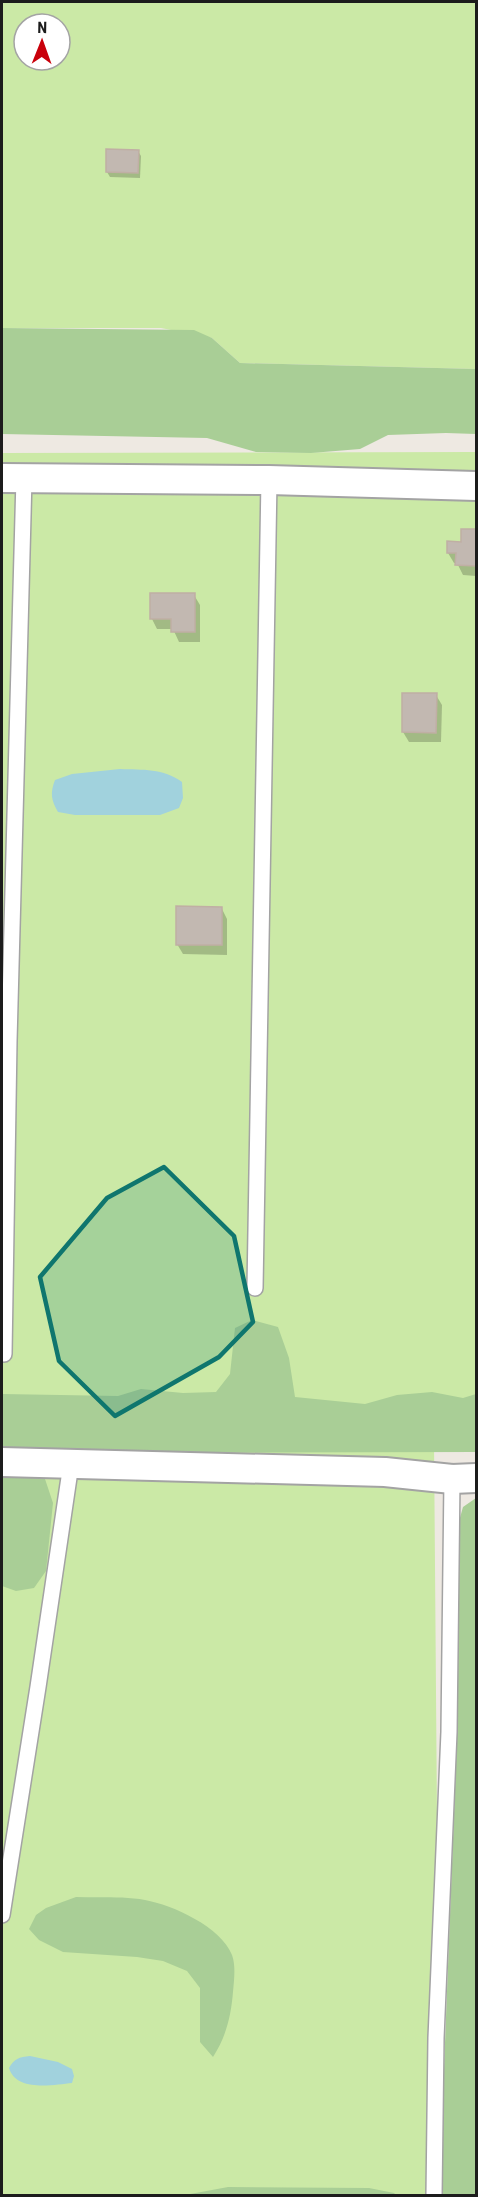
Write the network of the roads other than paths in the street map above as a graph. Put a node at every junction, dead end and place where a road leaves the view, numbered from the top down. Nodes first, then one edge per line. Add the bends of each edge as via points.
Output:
1 (13, 478) edge
2 (269, 480) junction
3 (477, 486) edge
4 (255, 1288) dead end
5 (4, 1354) dead end
6 (2, 1462) edge
7 (71, 1464) junction
8 (464, 1479) edge
9 (2, 1915) edge
10 (434, 2196) edge

1 - 2 street
1 - 5 lane
2 - 3 street
2 - 4 lane
6 - 7 street
7 - 8 street
7 - 9 lane
8 - 10 lane via 435,2038

